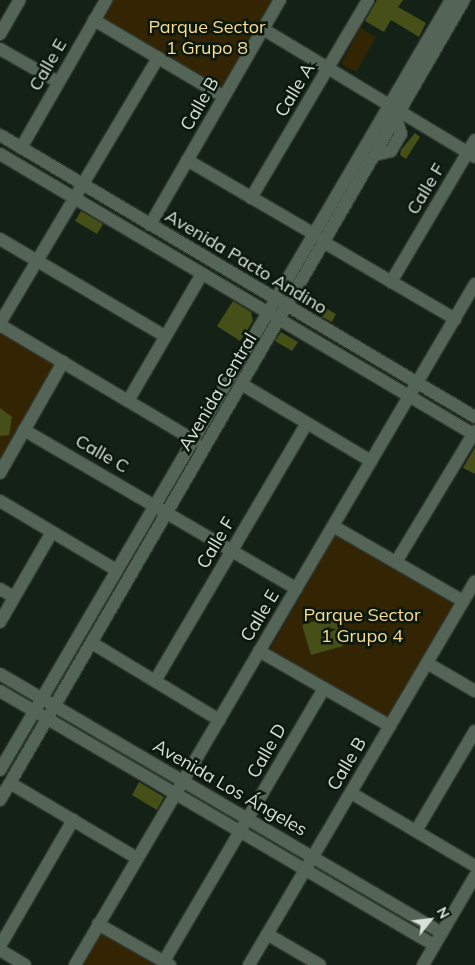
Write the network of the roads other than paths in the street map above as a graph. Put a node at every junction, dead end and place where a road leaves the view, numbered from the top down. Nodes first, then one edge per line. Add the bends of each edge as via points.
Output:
1 (20, 0) edge
2 (106, 0) edge
3 (280, 0) edge
4 (368, 0) edge
5 (451, 0) edge
6 (464, 0) edge
7 (94, 20) junction
8 (263, 29) junction
9 (0, 34) edge
10 (0, 49) edge
11 (158, 58) junction
12 (328, 68) junction
13 (58, 82) junction
14 (224, 97) junction
15 (396, 112) junction
16 (423, 126) junction
17 (402, 134) junction
18 (0, 135) edge
19 (475, 140) edge
20 (21, 148) junction
21 (0, 154) edge
22 (375, 155) junction
23 (471, 155) edge
24 (187, 160) junction
25 (77, 191) junction
26 (251, 198) junction
27 (150, 225) junction
28 (0, 239) edge
29 (320, 239) junction
30 (37, 261) junction
31 (202, 274) junction
32 (391, 282) junction
33 (475, 284) edge
34 (276, 302) junction
35 (288, 308) junction
36 (269, 314) junction
37 (455, 318) junction
38 (281, 320) junction
39 (0, 324) edge
40 (165, 336) junction
41 (63, 362) junction
42 (417, 383) junction
43 (243, 385) junction
44 (409, 396) junction
45 (128, 400) junction
46 (475, 417) edge
47 (307, 423) junction
48 (24, 430) junction
49 (474, 433) edge
50 (195, 440) junction
51 (371, 461) junction
52 (0, 473) edge
53 (0, 501) edge
54 (162, 509) junction
55 (333, 526) junction
56 (52, 532) junction
57 (232, 550) junction
58 (396, 562) junction
59 (116, 570) junction
60 (475, 582) edge
61 (296, 588) junction
62 (0, 589) edge
63 (14, 598) junction
64 (463, 601) junction
65 (0, 622) edge
66 (92, 643) junction
67 (259, 651) junction
68 (427, 662) junction
69 (0, 674) edge
70 (155, 681) junction
71 (324, 688) junction
72 (0, 691) edge
73 (475, 691) edge
74 (42, 698) junction
75 (55, 706) junction
76 (34, 711) junction
77 (48, 718) junction
78 (219, 720) junction
79 (390, 726) junction
80 (475, 730) edge
81 (0, 770) edge
82 (183, 781) junction
83 (10, 783) junction
84 (351, 793) junction
85 (175, 794) junction
86 (0, 800) edge
87 (247, 819) junction
88 (73, 820) junction
89 (240, 832) junction
90 (416, 832) junction
91 (313, 857) junction
92 (137, 858) junction
93 (475, 866) edge
94 (305, 870) junction
95 (475, 876) edge
96 (98, 924) junction
97 (442, 933) junction
98 (267, 934) junction
99 (434, 945) junction
100 (0, 946) edge
101 (0, 950) edge
102 (167, 963) edge
103 (25, 965) edge
104 (75, 965) edge
105 (249, 965) edge
106 (320, 965) edge
107 (423, 965) edge

1 - 9 street
2 - 7 street, Calle E
3 - 8 street, Calle B
4 - 12 street, Calle A
5 - 15 street, Avenida Central
6 - 15 street, Avenida Central
7 - 11 street
7 - 13 street, Calle E
8 - 12 street
8 - 14 street, Calle B
10 - 13 street
11 - 14 street
11 - 25 street
12 - 15 street
12 - 26 street, Calle A
13 - 20 street, Calle E
14 - 24 street, Calle B
15 - 16 street
15 - 17 street
15 - 22 street, Avenida Central
15 - 29 street, Avenida Central
16 - 17 street via 408,138
16 - 23 street
17 - 22 street via 391,151
18 - 20 street, Avenida Pacto Andino
19 - 23 street, Calle F
20 - 25 street, Avenida Pacto Andino
21 - 25 street, Avenida Pacto Andino
22 - 29 street, Avenida Central
23 - 32 street, Calle F
24 - 26 street
24 - 27 street, Calle B
25 - 27 street, Avenida Pacto Andino
25 - 30 street
25 - 31 street, Avenida Pacto Andino
26 - 29 street
27 - 34 street, Avenida Pacto Andino
28 - 30 street
29 - 32 street
29 - 34 street, Avenida Central
29 - 35 street, Avenida Central
30 - 39 street
30 - 40 street
31 - 36 street, Avenida Pacto Andino
31 - 40 street
32 - 37 street
33 - 37 street, Calle E
34 - 35 street, Avenida Pacto Andino
34 - 36 street, Avenida Central
35 - 38 street, Avenida Central
35 - 42 street, Avenida Pacto Andino
36 - 38 street, Avenida Pacto Andino
36 - 50 street, Avenida Central
37 - 42 street, Calle E
38 - 43 street, Avenida Central
38 - 44 street, Avenida Pacto Andino
39 - 41 street
40 - 45 street
41 - 45 street
41 - 48 street
42 - 44 street, Calle E
42 - 46 street, Avenida Pacto Andino
43 - 47 street
43 - 54 street, Avenida Central
44 - 49 street, Avenida Pacto Andino
44 - 51 street, Calle E
45 - 50 street
47 - 51 street
47 - 57 street, Calle F
48 - 52 street
48 - 54 street, Calle C
49 - 58 street
50 - 54 street, Avenida Central
51 - 55 street, Calle E
53 - 56 street
54 - 57 street, Calle C
54 - 59 street, Avenida Central
54 - 66 street, Avenida Central
55 - 58 street
55 - 61 street, Calle E
56 - 59 street
56 - 63 street
57 - 61 street, Calle C
57 - 70 street, Calle F
58 - 64 street
59 - 74 street, Avenida Central
60 - 64 street, Calle B
61 - 67 street, Calle E
62 - 63 street
63 - 65 street
64 - 68 street, Calle B
66 - 70 street
66 - 75 street, Avenida Central
67 - 71 street
67 - 78 street, Calle E
68 - 73 street
68 - 79 street, Calle B
69 - 74 street, Avenida Los Ángeles
70 - 78 street
71 - 79 street
71 - 87 street, Calle D
72 - 76 street, Avenida Los Ángeles
74 - 75 street, Avenida Los Ángeles
74 - 76 street, Avenida Central
75 - 77 street, Avenida Central
75 - 82 street, Avenida Los Ángeles
76 - 77 street, Avenida Los Ángeles
76 - 81 street, Avenida Central
77 - 83 street, Avenida Central
77 - 85 street, Avenida Los Ángeles
78 - 82 street, Calle E
79 - 84 street, Calle B
80 - 90 street
82 - 85 street, Calle E
82 - 87 street, Avenida Los Ángeles
83 - 86 street, Avenida Central
83 - 88 street
84 - 90 street
84 - 91 street, Calle B
85 - 89 street, Avenida Los Ángeles
85 - 92 street, Calle E
87 - 89 street, Calle D
87 - 91 street, Avenida Los Ángeles
88 - 92 street
88 - 100 street
89 - 94 street, Avenida Los Ángeles
89 - 102 street
90 - 93 street
91 - 94 street, Calle B
91 - 97 street, Avenida Los Ángeles
92 - 96 street, Calle E
94 - 98 street, Calle B
94 - 99 street, Avenida Los Ángeles
95 - 97 street
96 - 102 street
96 - 104 street, Calle E
97 - 99 street
98 - 105 street, Calle B
98 - 106 street
99 - 107 street
101 - 103 street

